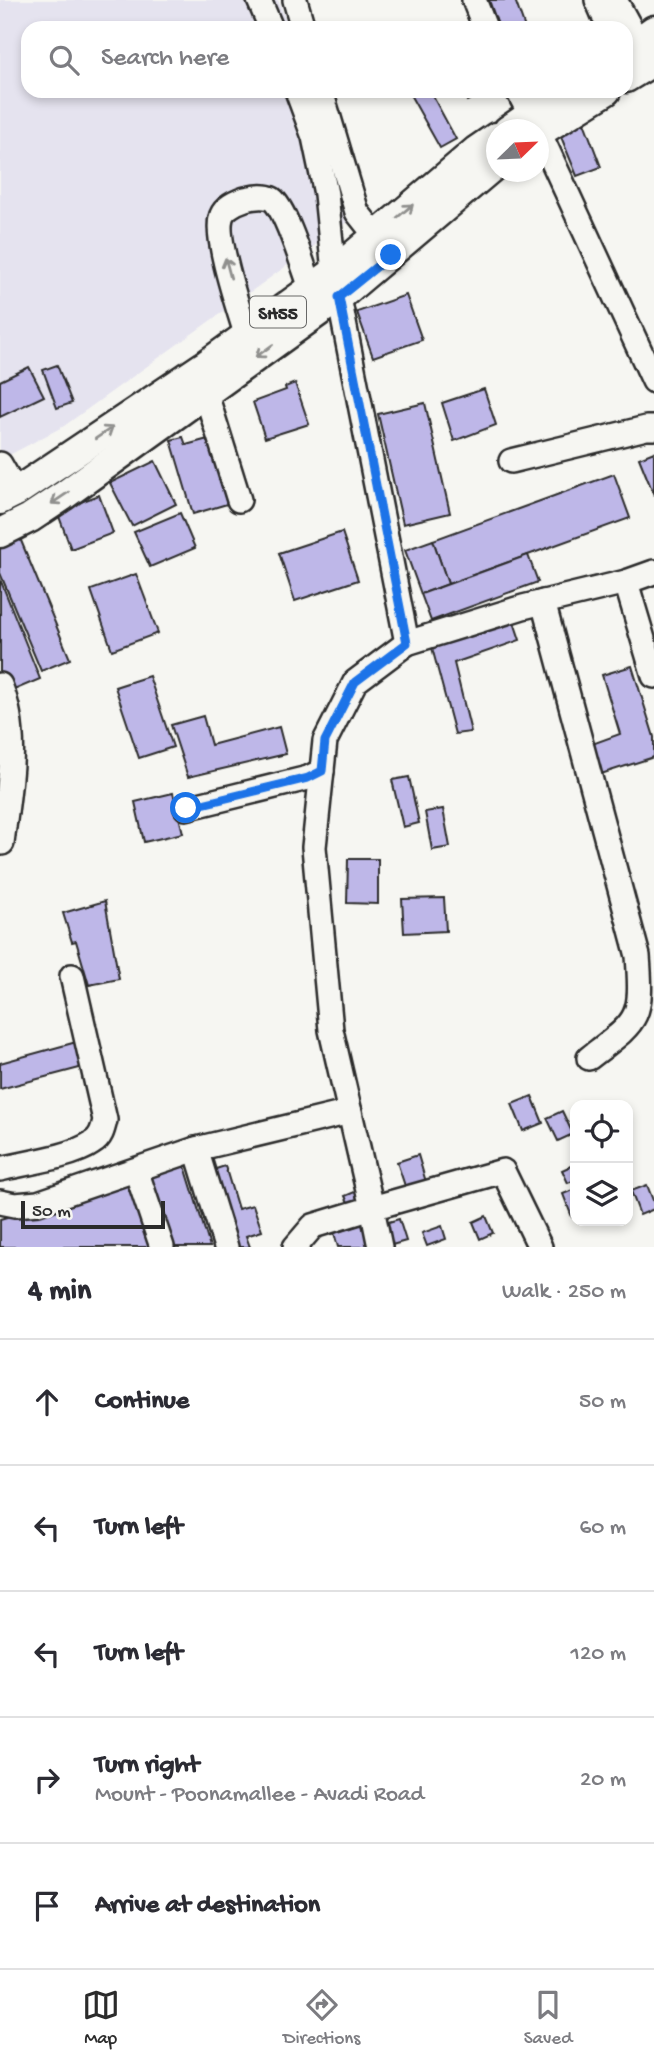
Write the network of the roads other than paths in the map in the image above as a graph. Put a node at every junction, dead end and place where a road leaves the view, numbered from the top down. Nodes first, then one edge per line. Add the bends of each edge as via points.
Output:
1 (259, 0) edge
2 (295, 0) edge
3 (474, 0) edge
4 (597, 0) edge
5 (615, 0) edge
6 (268, 21) edge
7 (301, 21) edge
8 (482, 21) edge
9 (606, 21) edge
10 (628, 21) edge
11 (633, 30) edge
12 (643, 46) edge
13 (633, 65) edge
14 (299, 98) edge
15 (323, 98) edge
16 (556, 98) edge
17 (587, 98) edge
18 (528, 119) edge
19 (530, 119) edge
20 (486, 144) edge
21 (549, 165) edge
22 (486, 172) edge
23 (376, 236) junction
24 (337, 284) junction
25 (311, 288) junction
26 (246, 334) junction
27 (654, 381) edge
28 (206, 394) junction
29 (654, 428) edge
30 (511, 461) dead end
31 (0, 464) edge
32 (8, 496) edge
33 (239, 500) dead end
34 (0, 534) edge
35 (654, 572) edge
36 (626, 582) junction
37 (543, 602) junction
38 (407, 643) junction
39 (654, 676) edge
40 (0, 685) edge
41 (322, 771) junction
42 (186, 808) dead end
43 (2, 843) dead end
44 (72, 976) dead end
45 (589, 1058) dead end
46 (350, 1112) junction
47 (196, 1149) junction
48 (0, 1169) edge
49 (136, 1170) junction
50 (0, 1202) edge
51 (372, 1208) junction
52 (162, 1247) edge
53 (226, 1247) edge
54 (295, 1247) edge
55 (380, 1247) edge
56 (540, 1247) edge

1 - 6 street
2 - 7 street
3 - 8 street
4 - 9 street
5 - 10 street
11 - 12 street
12 - 13 main road
14 - 24 street via 314,137 326,194
15 - 23 street via 357,212
16 - 18 main road
17 - 19 main road
23 -> 20 main road, SH55
21 - 27 street
22 - 24 main road, SH55
23 - 24 main road, SH55
24 - 25 main road, SH55
24 -> 28 main road, SH55
24 - 38 street
25 - 26 main road, SH55
26 -> 25 street via 220,237 220,217 229,207 263,196 273,200 282,212
32 -> 26 main road, SH55
28 - 33 street
28 -> 34 main road, SH55 via 52,503
29 - 30 street
31 - 32 street
35 - 36 street
36 - 37 street
36 - 39 street
37 - 38 street
37 - 45 street via 638,956 638,1008 630,1026
38 - 41 street via 355,682 325,741
40 - 43 street via 13,743
41 - 42 street
41 - 46 street via 314,847 331,1030
44 - 48 street via 105,1120 102,1133 78,1150
46 - 47 street
46 - 51 street
47 - 49 street
47 - 53 street
49 - 50 street via 37,1203
49 - 52 street
51 - 54 street via 313,1226
51 - 55 street
51 - 56 street via 503,1171

